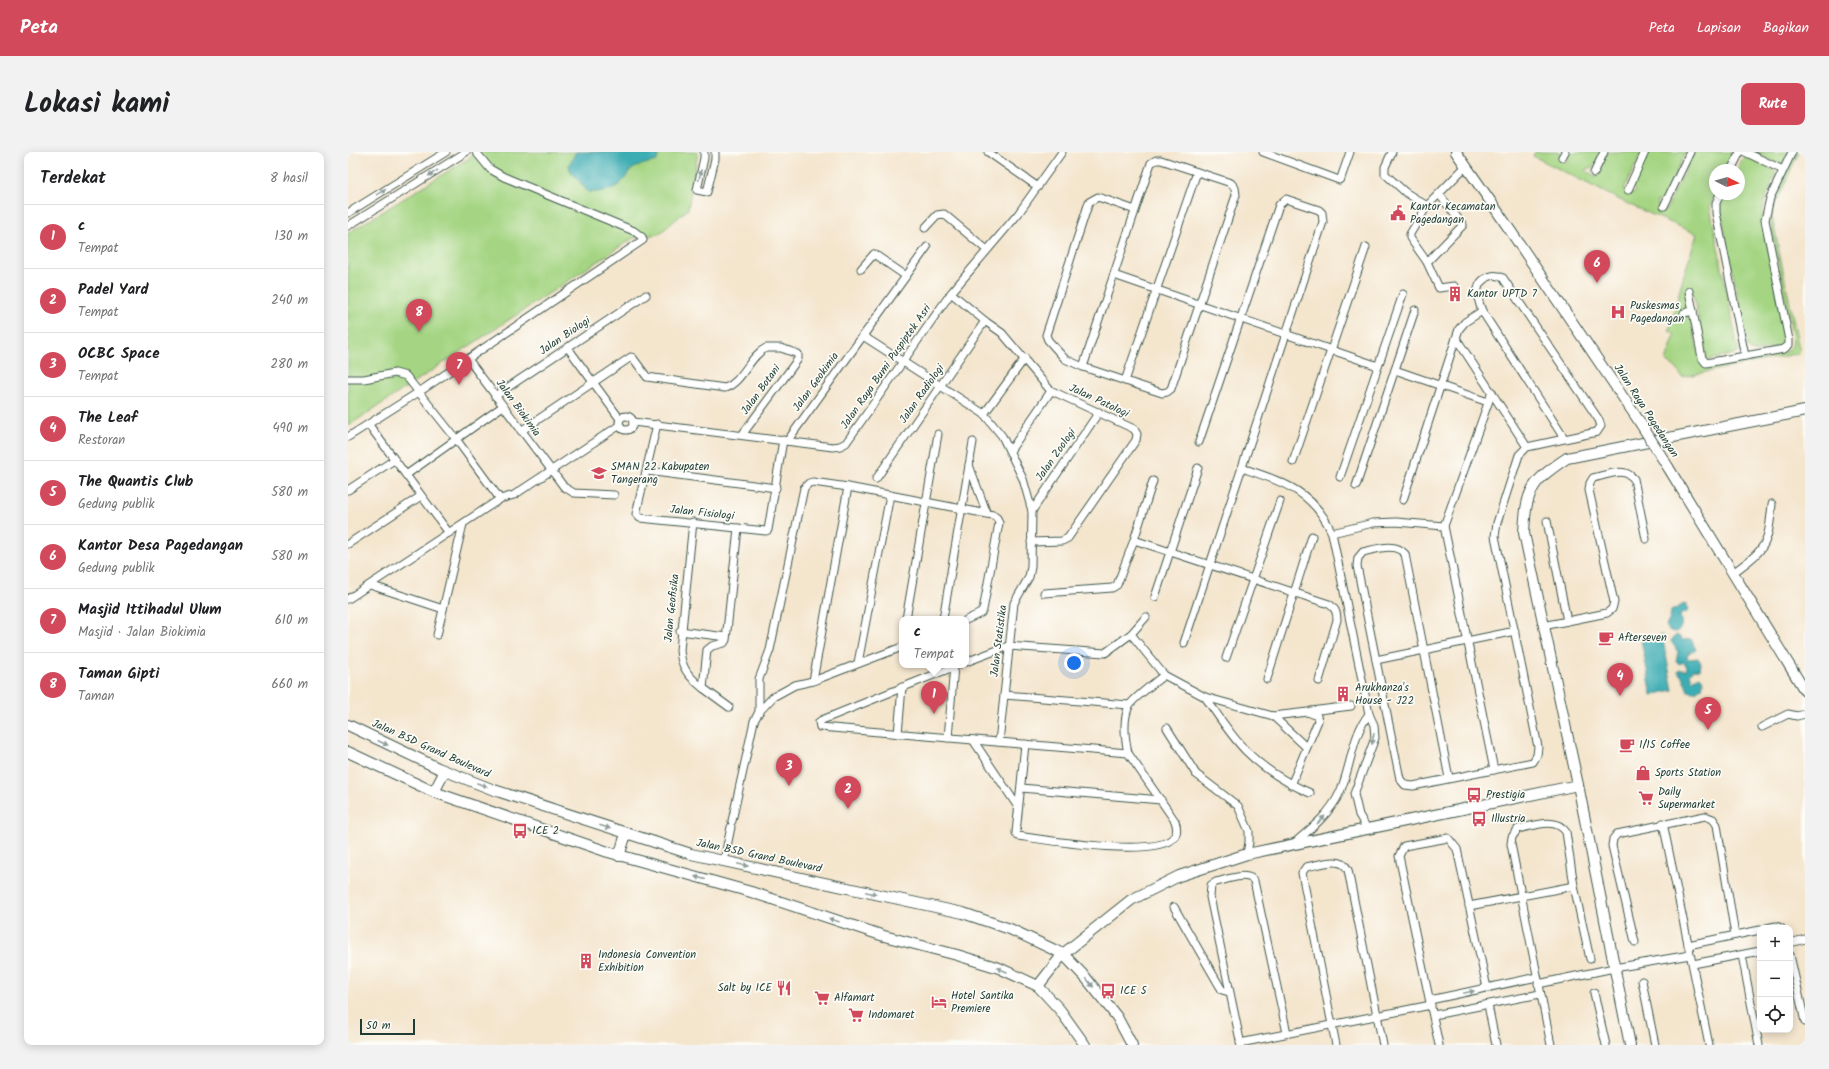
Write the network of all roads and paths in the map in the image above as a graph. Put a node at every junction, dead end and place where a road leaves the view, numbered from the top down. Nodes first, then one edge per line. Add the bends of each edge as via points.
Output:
1 (446, 152) edge
2 (466, 152) edge
3 (476, 152) edge
4 (704, 152) edge
5 (714, 152) edge
6 (988, 152) edge
7 (1003, 152) edge
8 (1062, 152) edge
9 (1263, 152) edge
10 (1350, 152) edge
11 (1392, 152) edge
12 (1456, 152) edge
13 (1604, 152) edge
14 (1645, 152) edge
15 (1690, 152) edge
16 (1740, 152) edge
17 (1745, 152) edge
18 (1792, 152) edge
19 (998, 159) junction
20 (1734, 164) edge
21 (1466, 166) junction
22 (1783, 170) junction
23 (1197, 172) junction
24 (1594, 173) dead end
25 (1038, 186) junction
26 (1628, 190) dead end
27 (1439, 194) junction
28 (1717, 200) edge
29 (1427, 206) junction
30 (1664, 206) dead end
31 (1135, 210) junction
32 (348, 213) edge
33 (348, 226) edge
34 (925, 228) dead end
35 (1366, 247) dead end
36 (926, 248) dead end
37 (987, 250) junction
38 (1427, 262) junction
39 (861, 268) dead end
40 (1114, 275) junction
41 (906, 276) junction
42 (1454, 286) dead end
43 (1157, 289) junction
44 (1689, 291) dead end
45 (951, 293) junction
46 (1403, 294) dead end
47 (646, 295) dead end
48 (1199, 304) junction
49 (1415, 310) dead end
50 (1482, 311) junction
51 (1693, 311) junction
52 (1684, 313) dead end
53 (1241, 318) junction
54 (985, 321) junction
55 (1286, 334) junction
56 (863, 336) junction
57 (1456, 338) junction
58 (568, 348) junction
59 (1331, 349) junction
60 (1745, 356) junction
61 (1024, 358) junction
62 (468, 359) junction
63 (903, 362) junction
64 (1378, 366) junction
65 (1083, 367) junction
66 (1395, 370) junction
67 (348, 379) edge
68 (1125, 381) junction
69 (594, 384) junction
70 (940, 386) junction
71 (1441, 386) junction
72 (1051, 391) junction
73 (418, 392) junction
74 (1492, 392) junction
75 (495, 396) junction
76 (1488, 402) junction
77 (503, 406) junction
78 (1805, 411) edge
79 (1099, 412) junction
80 (984, 414) junction
81 (620, 422) junction
82 (633, 422) junction
83 (657, 424) junction
84 (369, 425) junction
85 (521, 431) junction
86 (938, 434) dead end
87 (742, 435) junction
88 (348, 437) edge
89 (1564, 438) junction
90 (456, 439) junction
91 (785, 440) junction
92 (973, 442) dead end
93 (1199, 442) dead end
94 (1527, 447) junction
95 (1010, 451) junction
96 (394, 460) junction
97 (1293, 462) dead end
98 (969, 465) junction
99 (1198, 468) dead end
100 (1242, 468) junction
101 (550, 470) junction
102 (647, 471) junction
103 (406, 475) junction
104 (1340, 477) dead end
105 (876, 479) dead end
106 (1153, 481) dead end
107 (1356, 486) dead end
108 (848, 487) junction
109 (776, 488) junction
110 (348, 490) edge
111 (614, 495) dead end
112 (890, 495) junction
113 (422, 496) junction
114 (500, 499) junction
115 (1403, 500) dead end
116 (1280, 501) dead end
117 (926, 502) junction
118 (1772, 504) dead end
119 (962, 509) junction
120 (1032, 511) junction
121 (987, 514) junction
122 (1546, 521) dead end
123 (693, 522) junction
124 (463, 524) junction
125 (1444, 526) junction
126 (738, 528) junction
127 (449, 533) junction
128 (1332, 533) junction
129 (1312, 536) dead end
130 (1646, 539) dead end
131 (1134, 540) junction
132 (1031, 542) junction
133 (348, 544) edge
134 (1170, 552) junction
135 (1210, 565) junction
136 (1733, 573) junction
137 (1253, 579) junction
138 (370, 585) junction
139 (1044, 593) dead end
140 (1294, 593) junction
141 (1155, 598) dead end
142 (348, 599) edge
143 (443, 609) junction
144 (907, 616) edge
145 (944, 616) edge
146 (1146, 617) dead end
147 (969, 619) edge
148 (1567, 621) junction
149 (1543, 626) junction
150 (1515, 631) junction
151 (680, 632) junction
152 (1131, 634) junction
153 (437, 636) dead end
154 (726, 637) junction
155 (1468, 640) junction
156 (1184, 643) dead end
157 (1008, 646) junction
158 (899, 647) edge
159 (1424, 650) junction
160 (1226, 658) dead end
161 (1376, 660) junction
162 (969, 661) edge
163 (858, 664) junction
164 (951, 668) edge
165 (956, 668) edge
166 (1164, 675) junction
167 (1267, 679) dead end
168 (813, 681) junction
169 (1319, 681) dead end
170 (902, 687) junction
171 (703, 688) junction
172 (1805, 691) edge
173 (1004, 695) junction
174 (1205, 697) junction
175 (1129, 705) junction
176 (1351, 706) dead end
177 (729, 707) dead end
178 (759, 712) junction
179 (1308, 712) junction
180 (1369, 714) junction
181 (1805, 714) edge
182 (1273, 716) junction
183 (348, 725) edge
184 (1762, 727) dead end
185 (1167, 728) dead end
186 (898, 734) junction
187 (948, 738) junction
188 (973, 740) junction
189 (999, 742) junction
190 (1025, 744) junction
191 (1306, 747) junction
192 (348, 752) edge
193 (1128, 752) junction
194 (1494, 770) junction
195 (445, 771) junction
196 (1449, 778) junction
197 (1291, 785) junction
198 (1578, 785) junction
199 (1021, 788) junction
200 (1340, 791) junction
201 (434, 792) junction
202 (1310, 793) dead end
203 (1354, 794) junction
204 (1162, 800) junction
205 (1018, 808) junction
206 (1663, 823) junction
207 (1368, 830) junction
208 (626, 834) junction
209 (1292, 845) junction
210 (1247, 854) junction
211 (619, 856) junction
212 (724, 861) junction
213 (1574, 886) junction
214 (1522, 897) junction
215 (1469, 906) junction
216 (1174, 907) dead end
217 (1757, 931) edge
218 (1735, 935) junction
219 (1805, 939) edge
220 (1635, 942) dead end
221 (1793, 942) edge
222 (1688, 945) junction
223 (1757, 952) edge
224 (1063, 954) junction
225 (1690, 955) junction
226 (1742, 955) junction
227 (1590, 959) dead end
228 (1792, 961) edge
229 (1692, 964) junction
230 (1614, 968) junction
231 (1538, 980) junction
232 (1642, 981) dead end
233 (1038, 986) junction
234 (1487, 988) junction
235 (1229, 992) junction
236 (1594, 993) dead end
237 (1540, 994) junction
238 (1802, 996) edge
239 (1431, 1002) junction
240 (1488, 1005) junction
241 (1434, 1015) junction
242 (1378, 1016) junction
243 (1805, 1022) edge
244 (1332, 1024) junction
245 (1287, 1033) junction
246 (1241, 1044) edge
247 (1085, 1045) edge
248 (1132, 1045) edge
249 (1336, 1045) edge
250 (1383, 1045) edge
251 (1439, 1045) edge
252 (1496, 1045) edge
253 (1551, 1045) edge
254 (1606, 1045) edge
255 (1630, 1045) edge
256 (1655, 1045) edge
257 (1709, 1045) edge
258 (1759, 1045) edge

32 -> 1 street
2 -> 33 street
3 - 62 street via 490,169 504,177 634,231 644,239
5 -> 4 street via 707,192 697,190
6 - 19 street
7 - 19 street
8 - 25 street, Jalan Raya Bumi Puspiptek Asri
9 - 10 street via 1339,180
11 - 29 street via 1385,167 1385,174 1405,192
12 - 21 street, Jalan Raya Pagedangan
13 - 24 street
14 - 26 street
15 - 30 street
16 - 20 street
17 - 22 street
18 - 22 street
19 - 25 street
21 - 27 street
21 - 136 street, Jalan Raya Pagedangan, bridge via 1639,421
22 - 60 street via 1770,198 1766,220 1789,342 1784,349
23 - 31 street via 1156,160 1151,163
23 - 43 street
23 - 48 street via 1231,183 1236,195
25 - 37 street, Jalan Raya Bumi Puspiptek Asri
27 - 29 street
27 - 38 street via 1463,225
28 - 60 street via 1716,213
29 - 38 street via 1410,238
31 - 40 street
31 - 65 street via 1098,197 1089,202 1082,223 1046,335 1065,359
34 - 37 street via 937,215 944,214
35 - 59 street
36 - 41 street, Jalan Geokimia
37 - 45 street, Jalan Raya Bumi Puspiptek Asri
38 - 42 street via 1439,288
39 - 41 street via 874,254
40 - 43 street
40 - 65 street
41 - 56 street, Jalan Geokimia
43 - 48 street
43 - 68 street
44 - 51 street
45 - 54 street, Jalan Patologi
45 - 63 street, Jalan Raya Bumi Puspiptek Asri
46 - 64 street
47 - 58 street, Jalan Biologi
48 - 53 street
48 - 68 street via 1169,391 1162,393
49 - 66 street
50 - 57 street via 1465,322
50 - 89 street
50 - 89 street via 1478,288 1492,275 1498,274 1600,423 1597,432
51 - 52 street
51 - 60 street via 1702,358 1706,363
53 - 55 street
53 - 55 street via 1279,205 1286,199 1292,200 1319,210 1323,222
53 - 93 street
54 - 61 street, Jalan Patologi via 1002,332
54 - 70 street, Jalan Radiologi
55 - 59 street
55 - 100 street
56 - 63 street
56 - 91 street, Jalan Geokimia
57 - 71 street
57 - 74 street
58 - 69 street
58 - 75 street, Jalan Biologi
59 - 64 street
59 - 97 street
61 - 72 street, Jalan Patologi
61 - 80 street
62 - 73 street
62 - 75 street, Jalan Biokimia
63 - 70 street, Jalan Statistika
63 - 91 street, Jalan Raya Bumi Puspiptek Asri via 846,443 833,447
64 - 104 street
65 - 68 street
66 - 71 street
66 - 107 street
67 - 73 street via 403,374
69 - 81 street
69 - 85 street
69 - 87 street, Jalan Botani via 632,357 645,376 650,378 726,388 732,386 766,348 777,348 798,354 798,359
70 - 80 street, Jalan Statistika
70 - 105 street, Jalan Radiologi
71 - 76 street
71 - 115 street
72 - 79 street, Jalan Patologi
72 - 95 street
73 - 84 street
73 - 90 street
74 - 76 street
74 - 94 street
75 - 77 street, Jalan Biokimia
76 - 125 street
77 - 85 street, Jalan Biokimia
77 - 90 street
78 - 149 street via 1566,458 1549,469 1535,482 1525,506 1524,533
79 - 120 street, Jalan Zoologi
79 - 132 street, Jalan Patologi via 1134,429 1137,434 1136,440 1068,538 1062,541
80 - 95 street, Jalan Statistika via 1002,436
81 - 82 street, Jalan Raya Bumi Puspiptek Asri via 627,416
81 - 82 street, Jalan Raya Bumi Puspiptek Asri via 626,430 630,429
81 - 101 street, Jalan Raya Bumi Puspiptek Asri
82 - 83 street, Jalan Raya Bumi Puspiptek Asri
83 - 87 street, Jalan Raya Bumi Puspiptek Asri
83 - 102 street, Jalan Fisiologi
84 - 88 street
84 - 96 street
85 - 101 street, Jalan Biokimia
86 - 117 street
87 - 91 street, Jalan Raya Bumi Puspiptek Asri
89 - 94 street
90 - 103 street
90 - 114 street
91 - 109 street, Jalan Fisiologi
92 - 98 street
94 - 150 street via 1519,456 1495,536
95 - 120 street, Jalan Statistika via 1023,479
96 - 103 street
96 - 110 street
98 - 119 street
98 - 121 street
99 - 134 street
100 - 128 street via 1298,490 1320,511
100 - 135 street
101 - 111 street, Jalan Biokimia via 560,483 572,492
101 - 114 street, Jalan Raya Bumi Puspiptek Asri via 514,495
102 - 109 street
102 - 123 street, Jalan Fisiologi via 636,516
103 - 113 street
106 - 131 street
108 - 112 street
108 - 168 street
108 - 178 street via 813,482 804,488 770,650 759,679
109 - 126 street, Jalan Fisiologi via 768,530 763,532
112 - 117 street
112 - 163 street
113 - 127 street
113 - 133 street
114 - 124 street, Jalan Raya Bumi Puspiptek Asri
116 - 137 street
117 - 119 street
117 - 144 street
118 - 136 street via 1769,532 1764,546 1754,558
119 - 121 street
119 - 145 street
120 - 132 street, Jalan Statistika
121 - 147 street via 997,518 999,523 983,610
122 - 148 street
123 - 126 street, Jalan Fisiologi
123 - 151 street, Jalan Geofisika
124 - 127 street, Jalan Raya Bumi Puspiptek Asri
124 - 143 street
125 - 128 street via 1378,523
125 - 155 street
126 - 154 street
127 - 138 street, Jalan Raya Bumi Puspiptek Asri
128 - 180 street
129 - 140 street
130 - 148 street via 1634,479 1629,473 1624,471 1593,478 1590,490 1614,602 1612,609 1607,613
131 - 134 street
131 - 139 street via 1117,585 1112,588
132 - 157 street, Jalan Statistika via 1029,577 1014,603
134 - 135 street
134 - 141 street
135 - 137 street
135 - 156 street
136 - 172 street, Jalan Raya Pagedangan
137 - 140 street
137 - 160 street
138 - 142 street, Jalan Raya Bumi Puspiptek Asri
138 - 143 street
140 - 167 street
140 - 169 street via 1329,604 1337,614
143 - 153 street
146 - 152 street
148 - 149 street
149 - 198 street
150 - 155 street
150 - 194 street via 1538,747 1537,755 1533,762
151 - 154 street
151 - 171 street, Jalan Geofisika via 681,660 688,676
152 - 157 street via 1105,653
152 - 166 street
154 - 171 street via 724,643 707,650
155 - 159 street
155 - 194 street
157 - 162 street
157 - 173 street, Jalan Statistika
158 - 163 street
159 - 161 street
159 - 161 street via 1405,554 1393,547 1363,552 1358,558 1357,566
159 - 196 street
161 - 196 street via 1400,779 1405,785 1413,786
163 - 168 street
164 - 170 street
165 - 187 street
166 - 174 street
166 - 175 street
168 - 178 street via 795,685 779,693
170 - 186 street
170 - 186 street via 822,720 819,724 823,728
171 - 177 street, Jalan Geofisika
173 - 175 street
173 - 189 street, Jalan Statistika
174 - 182 street
174 - 197 street via 1246,751
175 - 193 street via 1126,742
176 - 179 street
178 - 212 street via 750,732
179 - 182 street
179 - 191 street via 1315,713 1318,720
180 - 200 street via 1358,736
180 -> 203 street via 1374,725 1375,738
181 - 184 street via 1788,714
182 - 191 street
183 -> 195 street, Jalan BSD Grand Boulevard
185 - 210 street via 1196,774 1238,806 1249,831
186 - 187 street
187 - 188 street
188 - 189 street
188 - 205 street
189 - 190 street
190 - 193 street
190 - 199 street
191 - 197 street
192 - 201 street
193 - 204 street
194 - 196 street
195 - 201 street
195 -> 208 street, Jalan BSD Grand Boulevard
197 - 202 street
198 - 207 street
198 - 230 street
199 - 204 street
199 - 205 street
200 - 203 street
209 -> 200 street via 1330,811
201 - 211 street
203 - 207 street via 1359,815
204 - 205 street via 1175,821 1176,833 1169,842 1149,847 1056,842 1018,836
206 - 218 street via 1705,816 1713,819 1717,825
206 - 220 street via 1617,834 1613,839 1612,846
206 - 222 street
207 - 209 street
208 - 211 street
208 - 212 street, Jalan BSD Grand Boulevard via 691,854
209 - 210 street
210 - 224 street via 1179,876 1131,900
233 -> 211 street via 985,963 884,936 751,892
212 -> 224 street, Jalan BSD Grand Boulevard via 963,913 1010,929
213 - 214 street
213 - 214 street via 1566,832 1561,825 1554,822 1518,829 1512,837 1511,844
213 - 227 street
214 - 215 street
214 - 231 street
215 - 234 street
215 - 239 street via 1457,849 1448,838 1404,846 1399,856
216 - 235 street via 1219,986
217 - 218 street
218 - 222 street
219 - 221 street
222 - 225 street
223 - 226 street
224 - 233 street
224 -> 248 street, Jalan BSD Grand Boulevard via 1117,1017
225 - 229 street
225 - 230 street
226 - 229 street
226 - 258 street
228 - 238 street
229 - 257 street
230 - 231 street
230 - 255 street
231 - 234 street
231 - 237 street
232 - 256 street
233 - 247 street via 1060,1010
239 -> 234 street
235 - 245 street via 1210,891 1216,882 1246,876 1252,878 1256,886
235 - 246 street
236 - 254 street
237 - 240 street
237 - 253 street
238 - 243 street
239 - 241 street
239 - 242 street
240 - 241 street
240 - 252 street
241 - 251 street
242 - 244 street
242 - 244 street via 1347,866 1337,861 1306,867 1302,874
242 - 250 street
244 - 245 street
244 - 249 street
245 - 246 street

